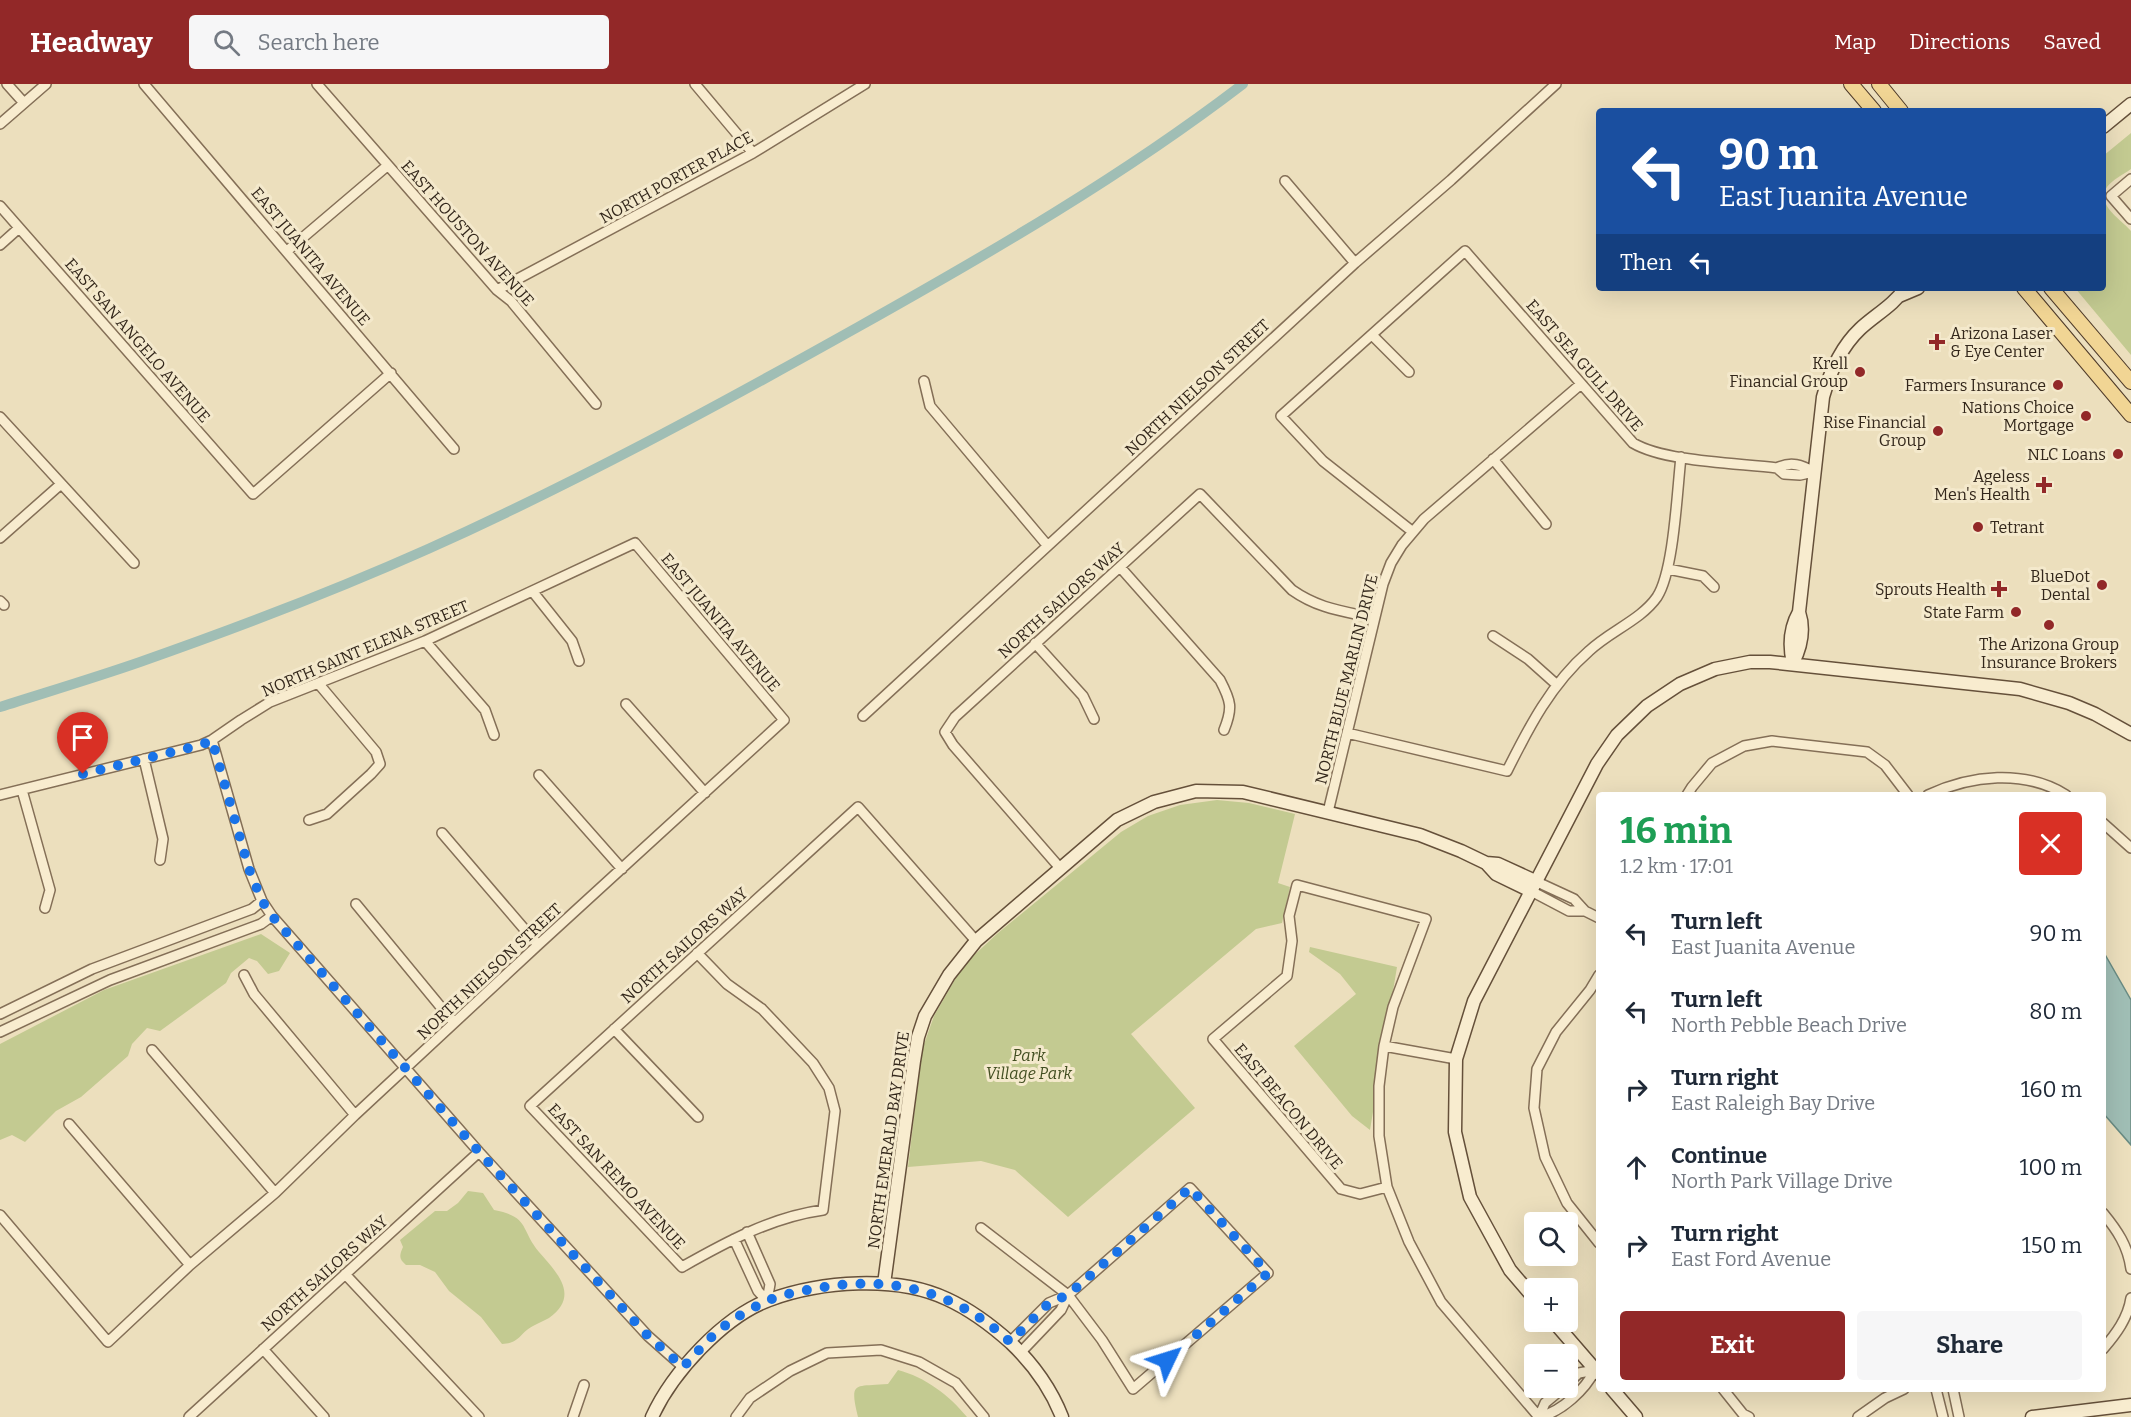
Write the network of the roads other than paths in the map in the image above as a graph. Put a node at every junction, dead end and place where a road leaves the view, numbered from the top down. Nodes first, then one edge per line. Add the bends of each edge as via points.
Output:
1 (7, 84) edge
2 (46, 84) edge
3 (144, 84) edge
4 (317, 84) edge
5 (695, 84) edge
6 (865, 84) edge
7 (1556, 84) edge
8 (1851, 84) edge
9 (1879, 84) edge
10 (24, 103) junction
11 (2131, 104) edge
12 (1871, 108) edge
13 (1899, 108) edge
14 (0, 124) edge
15 (2106, 125) edge
16 (753, 153) junction
17 (387, 166) junction
18 (2131, 180) edge
19 (1285, 181) dead end
20 (0, 206) edge
21 (2131, 219) edge
22 (19, 228) junction
23 (0, 245) edge
24 (287, 251) junction
25 (1355, 263) junction
26 (497, 290) junction
27 (2027, 291) edge
28 (2054, 291) edge
29 (1902, 292) edge
30 (1372, 334) junction
31 (1409, 372) dead end
32 (391, 374) junction
33 (924, 381) dead end
34 (2131, 382) edge
35 (1581, 384) junction
36 (596, 404) dead end
37 (2131, 415) edge
38 (0, 417) edge
39 (454, 449) dead end
40 (1681, 457) junction
41 (1492, 459) junction
42 (1814, 472) junction
43 (61, 484) junction
44 (1546, 525) dead end
45 (1413, 532) junction
46 (0, 538) edge
47 (635, 543) joint
48 (1047, 546) junction
49 (134, 563) dead end
50 (1120, 567) junction
51 (1668, 569) junction
52 (1714, 587) dead end
53 (533, 592) junction
54 (1374, 618) junction
55 (1493, 636) dead end
56 (425, 641) junction
57 (1035, 643) junction
58 (579, 660) dead end
59 (1793, 663) junction
60 (318, 683) junction
61 (1556, 684) junction
62 (626, 705) dead end
63 (863, 716) dead end
64 (1094, 719) dead end
65 (784, 720) joint
66 (1224, 730) dead end
67 (1347, 733) junction
68 (2131, 734) edge
69 (494, 735) dead end
70 (212, 740) junction
71 (144, 759) junction
72 (539, 775) dead end
73 (22, 790) junction
74 (1689, 792) edge
75 (1906, 792) edge
76 (1934, 792) edge
77 (2061, 792) edge
78 (705, 793) junction
79 (0, 795) edge
80 (1328, 812) junction
81 (309, 820) dead end
82 (2106, 826) edge
83 (442, 832) dead end
84 (2131, 848) edge
85 (160, 860) dead end
86 (1060, 867) junction
87 (622, 869) junction
88 (1533, 886) junction
89 (262, 901) junction
90 (356, 904) dead end
91 (45, 908) dead end
92 (272, 916) junction
93 (1596, 916) edge
94 (976, 941) junction
95 (538, 945) junction
96 (698, 953) junction
97 (244, 975) dead end
98 (1596, 980) edge
99 (0, 1014) edge
100 (454, 1023) junction
101 (614, 1029) junction
102 (0, 1032) edge
103 (1383, 1046) junction
104 (152, 1050) dead end
105 (1456, 1059) junction
106 (405, 1069) junction
107 (530, 1106) joint
108 (355, 1115) junction
109 (698, 1117) dead end
110 (69, 1124) dead end
111 (479, 1152) junction
112 (1387, 1187) junction
113 (274, 1193) junction
114 (0, 1215) edge
115 (2106, 1217) edge
116 (981, 1228) dead end
117 (747, 1232) junction
118 (734, 1239) junction
119 (1596, 1239) edge
120 (190, 1265) junction
121 (2131, 1269) edge
122 (345, 1274) junction
123 (884, 1284) junction
124 (1524, 1286) edge
125 (1068, 1295) junction
126 (2131, 1298) edge
127 (767, 1300) junction
128 (1563, 1332) edge
129 (1010, 1342) junction
130 (2106, 1345) edge
131 (263, 1349) junction
132 (1021, 1352) junction
133 (683, 1367) junction
134 (1596, 1371) edge
135 (1596, 1372) edge
136 (1596, 1373) edge
137 (1578, 1375) edge
138 (584, 1386) dead end
139 (1615, 1392) edge
140 (1725, 1392) edge
141 (1898, 1392) edge
142 (1937, 1392) edge
143 (1954, 1392) edge
144 (1551, 1398) edge
145 (2131, 1405) edge
146 (189, 1417) edge
147 (324, 1417) edge
148 (479, 1417) edge
149 (573, 1417) edge
150 (652, 1417) edge
151 (736, 1417) edge
152 (984, 1417) edge
153 (1062, 1417) edge
154 (1539, 1417) edge
155 (1636, 1417) edge
156 (1749, 1417) edge
157 (1858, 1417) edge
158 (1943, 1417) edge
159 (1959, 1417) edge
160 (2032, 1417) edge

1 - 10 street
2 - 10 street
3 - 24 street, EAST JUANITA AVENUE
4 - 17 street, EAST HOUSTON AVENUE
5 - 16 street
6 - 16 street, NORTH PORTER PLACE
7 - 25 street, NORTH NIELSON STREET
8 - 12 main road
9 - 13 main road
10 - 14 street
11 - 15 street
16 - 26 street, NORTH PORTER PLACE
17 - 24 street
17 - 26 street, EAST HOUSTON AVENUE
18 - 21 street via 2111,196
19 - 25 street
20 - 22 street, EAST SAN ANGELO AVENUE
22 - 23 street
22 - 32 street, EAST SAN ANGELO AVENUE via 253,494
24 - 32 street, EAST JUANITA AVENUE
25 - 48 street, NORTH NIELSON STREET
26 - 36 street, EAST HOUSTON AVENUE via 511,301
27 - 37 main road
28 - 34 main road
29 - 42 street via 1859,330 1833,367 1823,397
30 - 31 street
30 - 35 street, EAST SEA GULL DRIVE via 1465,251
30 - 45 street via 1281,416 1323,460
32 - 39 street, EAST JUANITA AVENUE
33 - 48 street via 930,406
35 - 40 street, EAST SEA GULL DRIVE via 1633,443 1644,450
35 - 41 street, NORTH BLUE MARLIN DRIVE
38 - 43 street
40 - 42 street, EAST SEA GULL DRIVE via 1777,468 1784,474
40 - 51 street
41 - 44 street
41 - 45 street, NORTH BLUE MARLIN DRIVE
42 - 59 street via 1799,612 1793,622
43 - 46 street
43 - 49 street
45 - 54 street, NORTH BLUE MARLIN DRIVE via 1391,563
47 - 53 street, NORTH SAINT ELENA STREET
47 - 65 street, EAST JUANITA AVENUE
48 - 63 street, NORTH NIELSON STREET
50 - 54 street, NORTH SAILORS WAY via 1200,494 1307,601
50 - 57 street, NORTH SAILORS WAY
50 - 66 street via 1220,680 1232,712
51 - 52 street via 1703,576
51 - 61 street via 1658,596 1641,614 1610,633
53 - 56 street, NORTH SAINT ELENA STREET
53 - 58 street via 572,641
54 - 67 street, NORTH BLUE MARLIN DRIVE
55 - 61 street
56 - 60 street, NORTH SAINT ELENA STREET
56 - 69 street via 485,710
57 - 64 street via 1083,696
57 - 86 street, NORTH SAILORS WAY via 955,717 945,732
59 - 68 street via 2029,691 2086,710
59 - 88 street via 1750,662 1715,669 1680,684 1631,719 1597,764
60 - 70 street, NORTH SAINT ELENA STREET via 270,702
60 - 81 street via 376,752 380,764 327,814
61 - 67 street via 1507,771
62 - 78 street
65 - 78 street, NORTH NIELSON STREET
67 - 80 street, NORTH BLUE MARLIN DRIVE
70 - 71 street, NORTH SAINT ELENA STREET
70 - 89 street
71 - 73 street, NORTH SAINT ELENA STREET
71 - 85 street via 163,839
72 - 87 street
73 - 79 street, NORTH SAINT ELENA STREET
73 - 91 street via 51,890
74 - 75 street via 1712,763 1744,746 1772,741 1867,753 1885,765
76 - 77 street via 1985,777 2016,778
78 - 87 street, NORTH NIELSON STREET
80 - 86 street, NORTH EMERALD BAY DRIVE via 1243,792 1196,791 1154,802 1117,820
80 - 88 street, NORTH EMERALD BAY DRIVE via 1432,839 1486,863 1496,874
82 - 84 street
83 - 95 street
86 - 94 street, NORTH EMERALD BAY DRIVE
87 - 95 street, NORTH NIELSON STREET
88 - 93 street, NORTH EMERALD BAY DRIVE via 1569,911 1585,911
88 - 105 street via 1473,1002
89 - 92 street
89 - 99 street via 252,909 92,969
90 - 100 street
92 - 102 street via 261,924 110,980
92 - 106 street
94 - 96 street, NORTH SAILORS WAY via 858,807
94 - 123 street, NORTH EMERALD BAY DRIVE via 943,984 918,1037
95 - 100 street, NORTH NIELSON STREET
96 - 101 street, NORTH SAILORS WAY
96 - 117 street via 727,984 762,1008 813,1063 829,1088 835,1111 823,1210
97 - 108 street via 254,994
98 - 119 street via 1556,1032 1537,1069 1534,1108 1545,1157 1567,1203
100 - 106 street, NORTH NIELSON STREET
101 - 107 street, NORTH SAILORS WAY
101 - 109 street
103 - 105 street
103 - 112 street via 1379,1136
103 - 112 street, EAST BEACON DRIVE via 1393,1007 1426,919 1297,885 1289,916 1292,941 1287,976 1214,1039 1341,1189 1360,1194
104 - 113 street
105 - 124 street via 1455,1129 1470,1197 1510,1270
106 - 108 street, NORTH NIELSON STREET
106 - 111 street
107 - 118 street, EAST SAN REMO AVENUE via 682,1267
108 - 113 street, NORTH NIELSON STREET
110 - 120 street
111 - 122 street, NORTH SAILORS WAY
111 - 133 street via 648,1336
112 - 154 street via 1409,1242 1441,1302
113 - 120 street, NORTH NIELSON STREET
114 - 120 street, NORTH NIELSON STREET via 108,1342
115 - 121 street via 2118,1231 2130,1256
116 - 125 street
117 - 118 street
117 - 127 street via 770,1284
118 - 127 street via 758,1291
122 - 131 street, NORTH SAILORS WAY
122 - 148 street
123 - 127 street via 837,1284
123 - 129 street via 945,1298 996,1328
125 - 125 street via 1190,1188 1268,1273 1133,1389
125 - 129 street via 1049,1303
125 - 132 street via 1061,1310
126 - 130 street via 2129,1310
127 - 133 street via 724,1326
128 - 134 street
129 - 132 street
131 - 146 street, NORTH SAILORS WAY
131 - 147 street
132 - 153 street via 1048,1388
133 - 150 street
135 - 137 street
136 - 154 street via 1553,1413
138 - 149 street
139 - 155 street
140 - 156 street
141 - 157 street
142 - 158 street
143 - 159 street
144 - 154 street
145 - 160 street
151 - 152 street via 750,1398 790,1371 827,1353 881,1350 920,1362 956,1383

